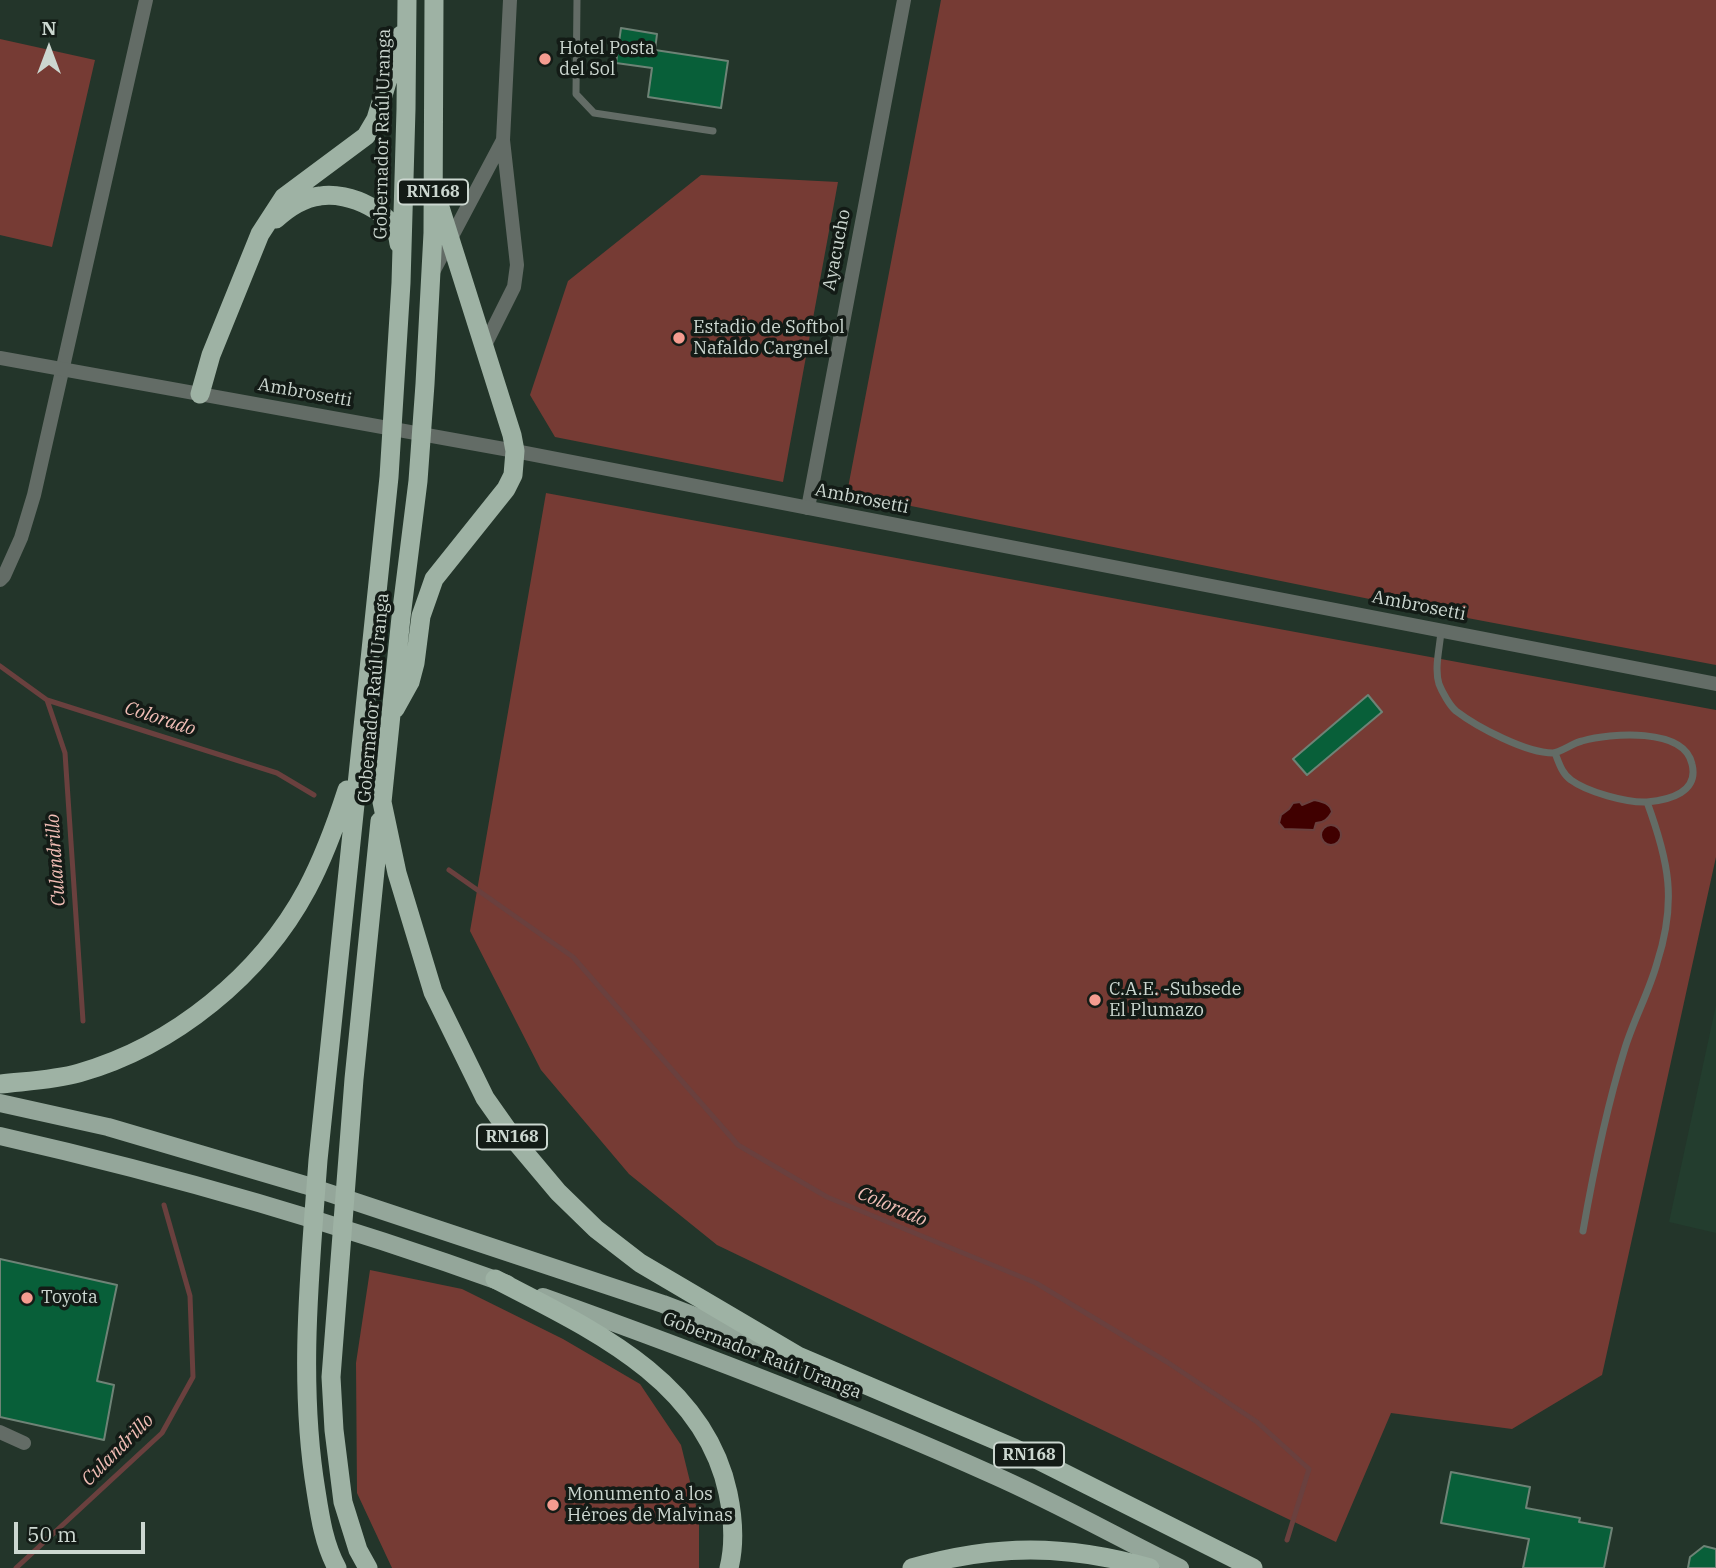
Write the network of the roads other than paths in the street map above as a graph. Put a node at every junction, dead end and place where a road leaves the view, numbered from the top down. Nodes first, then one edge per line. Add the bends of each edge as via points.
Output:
1 (146, 0) edge
2 (434, 0) edge
3 (510, 0) edge
4 (577, 0) edge
5 (904, 0) edge
6 (407, 9) edge
7 (713, 131) dead end
8 (503, 140) junction
9 (433, 185) junction
10 (260, 234) junction
11 (450, 240) junction
12 (430, 276) junction
13 (401, 283) junction
14 (485, 345) junction
15 (0, 358) edge
16 (64, 369) junction
17 (200, 394) junction
18 (515, 451) junction
19 (808, 508) junction
20 (0, 580) edge
21 (1441, 630) junction
22 (1716, 684) edge
23 (391, 716) junction
24 (1555, 753) junction
25 (358, 759) junction
26 (382, 802) junction
27 (1647, 802) junction
28 (0, 1084) edge
29 (0, 1104) edge
30 (0, 1136) edge
31 (1583, 1231) dead end
32 (495, 1279) junction
33 (798, 1356) junction
34 (0, 1432) edge
35 (24, 1443) dead end
36 (1103, 1563) edge
37 (337, 1568) edge
38 (368, 1568) edge
39 (729, 1568) edge
40 (912, 1568) edge
41 (1150, 1568) edge
42 (1180, 1568) edge
43 (1253, 1568) edge

1 - 16 street
2 - 9 highway, Gobernador Raúl Uranga / RN168
3 - 8 street
4 - 7 lane via 576,94 594,113
5 - 19 street, Ayacucho
6 - 10 highway via 376,119 366,136 284,197
6 - 13 highway, Gobernador Raúl Uranga / RN168
8 - 11 street
8 - 14 street via 517,265 514,287
9 - 11 highway
9 - 12 highway, Gobernador Raúl Uranga / RN168
10 - 13 highway via 284,212 321,195 363,202 380,213 398,237
10 - 17 highway
11 - 12 street
11 - 14 highway
12 - 23 highway, Gobernador Raúl Uranga / RN168 via 418,481
13 - 25 highway, Gobernador Raúl Uranga / RN168 via 389,477
14 - 18 highway
15 - 16 street, Ambrosetti
16 - 17 street, Ambrosetti
16 - 20 street via 28,517
17 - 18 street, Ambrosetti
18 - 19 street, Ambrosetti
18 - 23 highway via 513,475 506,489 434,579 421,616 410,682
19 - 21 street, Ambrosetti
21 - 22 street, Ambrosetti
21 - 24 lane via 1437,672 1453,709 1523,746
23 - 26 highway, Gobernador Raúl Uranga / RN168
24 - 27 lane via 1571,780 1622,799
24 - 27 lane via 1584,740 1622,734 1665,740 1681,748 1693,764 1691,786
25 - 28 highway via 330,841 306,891 249,969 220,996 124,1058 78,1073
25 - 37 highway, Gobernador Raúl Uranga / RN168 via 318,1160 306,1380 320,1521
26 - 33 highway, Gobernador Raúl Uranga / RN168 via 397,873 433,992 485,1098 516,1142 568,1201 640,1263
26 - 38 highway via 331,1377 343,1502
27 - 31 lane via 1663,844 1669,876 1668,911 1658,962 1625,1046 1600,1135
29 - 33 main road, Gobernador Raúl Uranga via 108,1128 305,1185 663,1304
30 - 32 main road, Gobernador Raúl Uranga via 298,1214
32 - 39 highway via 601,1335 640,1363 688,1410 715,1451 724,1478 732,1534
32 - 42 main road, Gobernador Raúl Uranga via 858,1416 993,1475
33 - 43 highway, Gobernador Raúl Uranga / RN168 via 1014,1448
34 - 35 street
36 - 40 highway via 1055,1549 988,1550
36 - 41 highway via 1117,1559

